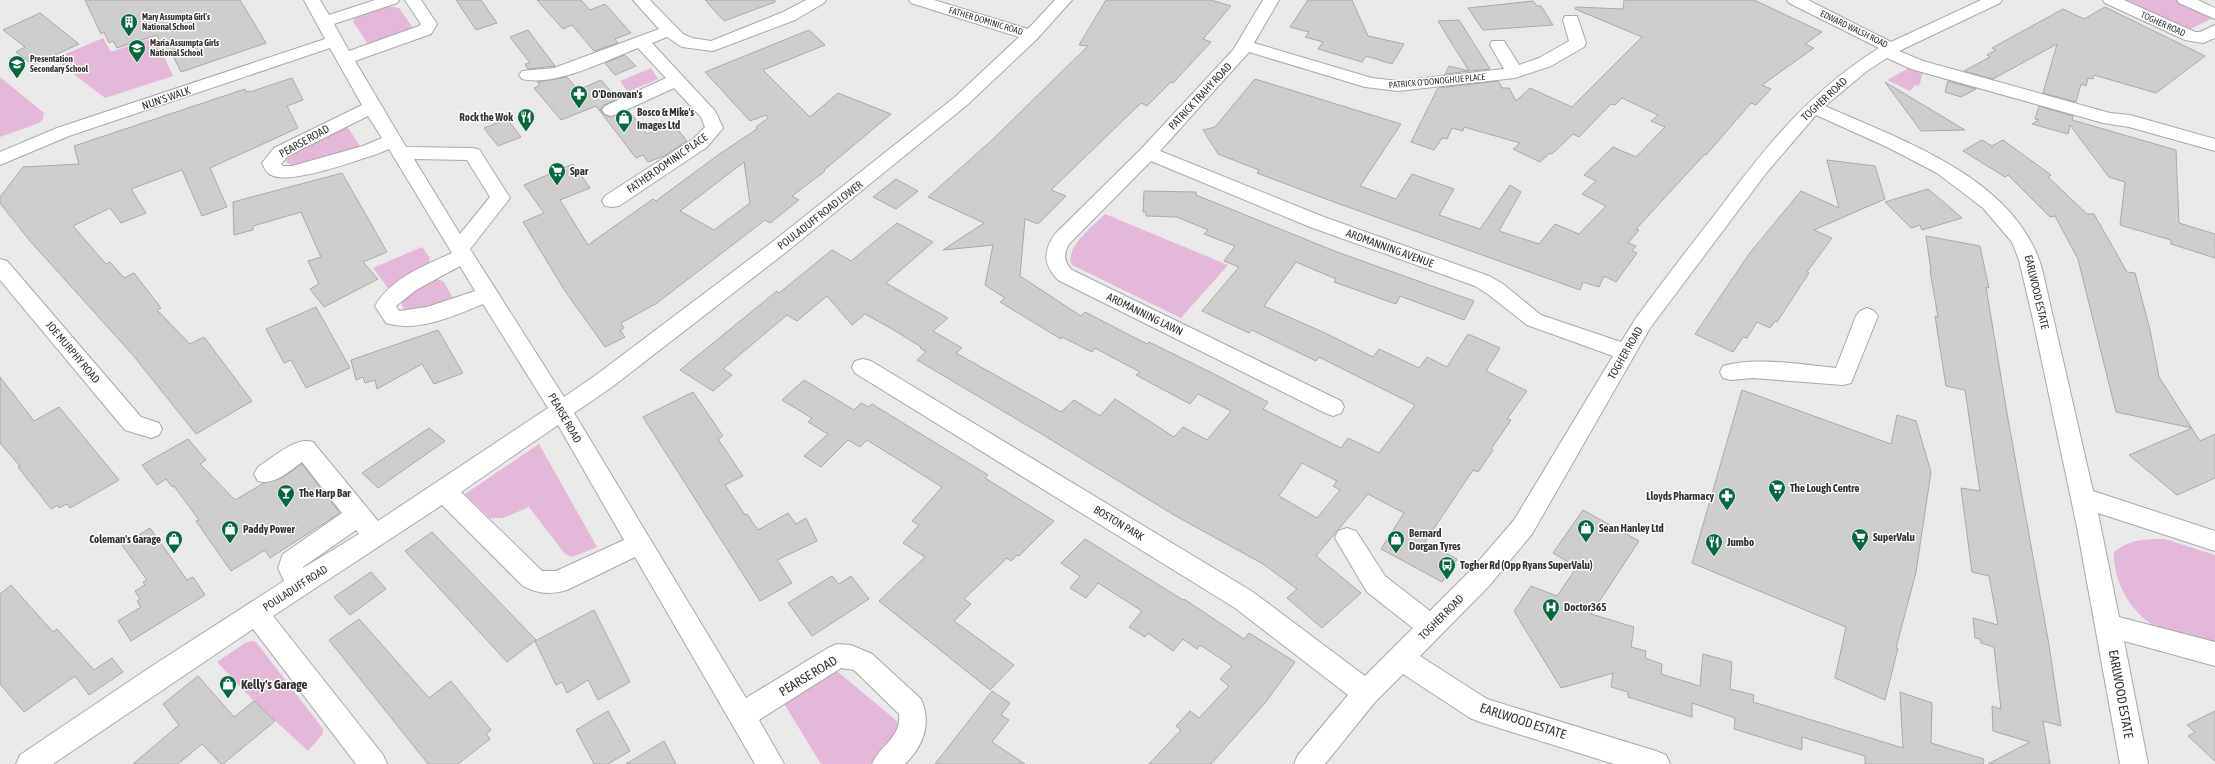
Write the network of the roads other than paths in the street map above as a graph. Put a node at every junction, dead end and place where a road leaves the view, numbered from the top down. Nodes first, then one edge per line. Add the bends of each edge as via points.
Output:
1 (312, 0) edge
2 (391, 0) edge
3 (413, 0) edge
4 (641, 0) edge
5 (818, 0) edge
6 (917, 0) edge
7 (1064, 0) edge
8 (1272, 0) edge
9 (1795, 0) edge
10 (1994, 0) edge
11 (2111, 0) edge
12 (2185, 0) edge
13 (2215, 14) edge
14 (1572, 20) dead end
15 (324, 22) junction
16 (2215, 30) edge
17 (668, 31) junction
18 (1031, 35) junction
19 (335, 41) junction
20 (641, 41) junction
21 (1498, 45) dead end
22 (713, 46) junction
23 (1246, 46) junction
24 (1888, 49) junction
25 (344, 59) junction
26 (676, 61) junction
27 (1515, 73) junction
28 (528, 75) dead end
29 (677, 80) junction
30 (372, 107) junction
31 (1813, 107) junction
32 (611, 110) dead end
33 (2215, 145) edge
34 (397, 147) junction
35 (1148, 153) junction
36 (0, 159) edge
37 (1117, 184) joint
38 (612, 201) dead end
39 (462, 252) junction
40 (0, 266) edge
41 (489, 294) junction
42 (1867, 316) dead end
43 (1626, 352) junction
44 (863, 367) dead end
45 (1731, 372) dead end
46 (1333, 407) dead end
47 (560, 410) junction
48 (151, 429) dead end
49 (266, 474) dead end
50 (444, 491) junction
51 (2083, 498) junction
52 (358, 515) junction
53 (376, 536) junction
54 (1347, 538) dead end
55 (2215, 541) edge
56 (639, 544) junction
57 (301, 584) junction
58 (256, 613) junction
59 (2108, 624) junction
60 (1432, 627) junction
61 (2215, 654) edge
62 (1400, 658) junction
63 (1366, 693) junction
64 (743, 715) junction
65 (30, 764) edge
66 (373, 764) edge
67 (770, 764) edge
68 (886, 764) edge
69 (1308, 764) edge
70 (1656, 764) edge
71 (2134, 764) edge

1 - 15 street, PEARSE ROAD
2 - 15 street
3 - 25 street via 429,24 425,30
4 - 17 street
5 - 22 street via 789,16
6 - 18 street, FATHER DOMINIC ROAD
7 - 18 street, POULADUFF ROAD LOWER
8 - 23 street, PATRICK TRAHY ROAD
9 - 24 street, EDWARD WALSH ROAD
10 - 24 street, TOGHER ROAD
11 - 16 street, TOGHER ROAD via 2191,36 2203,38
12 - 13 street
14 - 27 street, PATRICK O'DONOGHUE PLACE via 1578,43 1545,62
15 - 19 street, PEARSE ROAD
17 - 20 street
17 - 22 street via 688,43
18 - 47 street, POULADUFF ROAD LOWER via 976,88 876,171 622,368
19 - 25 street, PEARSE ROAD
19 - 36 street, NUN'S WALK via 174,89
20 - 26 street
20 - 28 street via 556,72
21 - 27 street
22 - 26 street
23 - 27 street, PATRICK O'DONOGHUE PLACE via 1384,86
23 - 35 street, PATRICK TRAHY ROAD
24 - 31 street, TOGHER ROAD via 1847,77
24 - 33 street, EDWARD WALSH ROAD via 1925,68 2109,119 2130,121
25 - 30 street, PEARSE ROAD
26 - 29 street, FATHER DOMINIC PLACE
29 - 32 street
29 - 38 street, FATHER DOMINIC PLACE via 709,115 714,128 700,142
30 - 34 street, PEARSE ROAD
30 - 34 street, PEARSE ROAD via 281,152 271,163 273,168 279,172 292,172 370,150
31 - 43 street, TOGHER ROAD via 1760,168 1643,323
31 - 51 street, EARLWOOD ESTATE via 1941,166 1994,207 2022,240 2029,254
34 - 39 street, PEARSE ROAD
34 - 39 street, PEARSE ROAD via 473,154 500,198
35 - 37 street, PATRICK TRAHY ROAD
35 - 43 street, ARDMANNING AVENUE via 1317,222 1482,281 1495,288 1521,313 1534,320
37 - 46 street, ARDMANNING LAWN via 1056,246 1055,263 1059,269 1065,275
39 - 41 street, PEARSE ROAD
39 - 41 street, PEARSE ROAD via 392,297 384,306 393,318 408,319 451,308
40 - 48 street, JOE MURPHY ROAD via 133,424
41 - 47 street, PEARSE ROAD
42 - 45 street via 1843,377 1753,370
43 - 60 street, TOGHER ROAD via 1523,527 1480,578
44 - 63 street, BOSTON PARK via 1244,600
47 - 50 street, POULADUFF ROAD
47 - 56 street, PEARSE ROAD
49 - 52 street via 305,449
50 - 53 street, POULADUFF ROAD
50 - 56 street via 539,582 558,582
51 - 55 street
51 - 59 street, EARLWOOD ESTATE
52 - 53 street
52 - 57 street via 292,561 290,567
53 - 57 street, POULADUFF ROAD
54 - 60 street via 1376,584
56 - 64 street, PEARSE ROAD
57 - 58 street, POULADUFF ROAD
58 - 65 street, POULADUFF ROAD
58 - 66 street
59 - 61 street
59 - 71 street, EARLWOOD ESTATE
60 - 62 street, TOGHER ROAD
62 - 63 street, TOGHER ROAD
62 - 70 street, EARLWOOD ESTATE via 1480,709
63 - 69 street, TOGHER ROAD
64 - 67 street, PEARSE ROAD
64 - 68 street, PEARSE ROAD via 837,656 855,657 912,708 914,729 908,741

